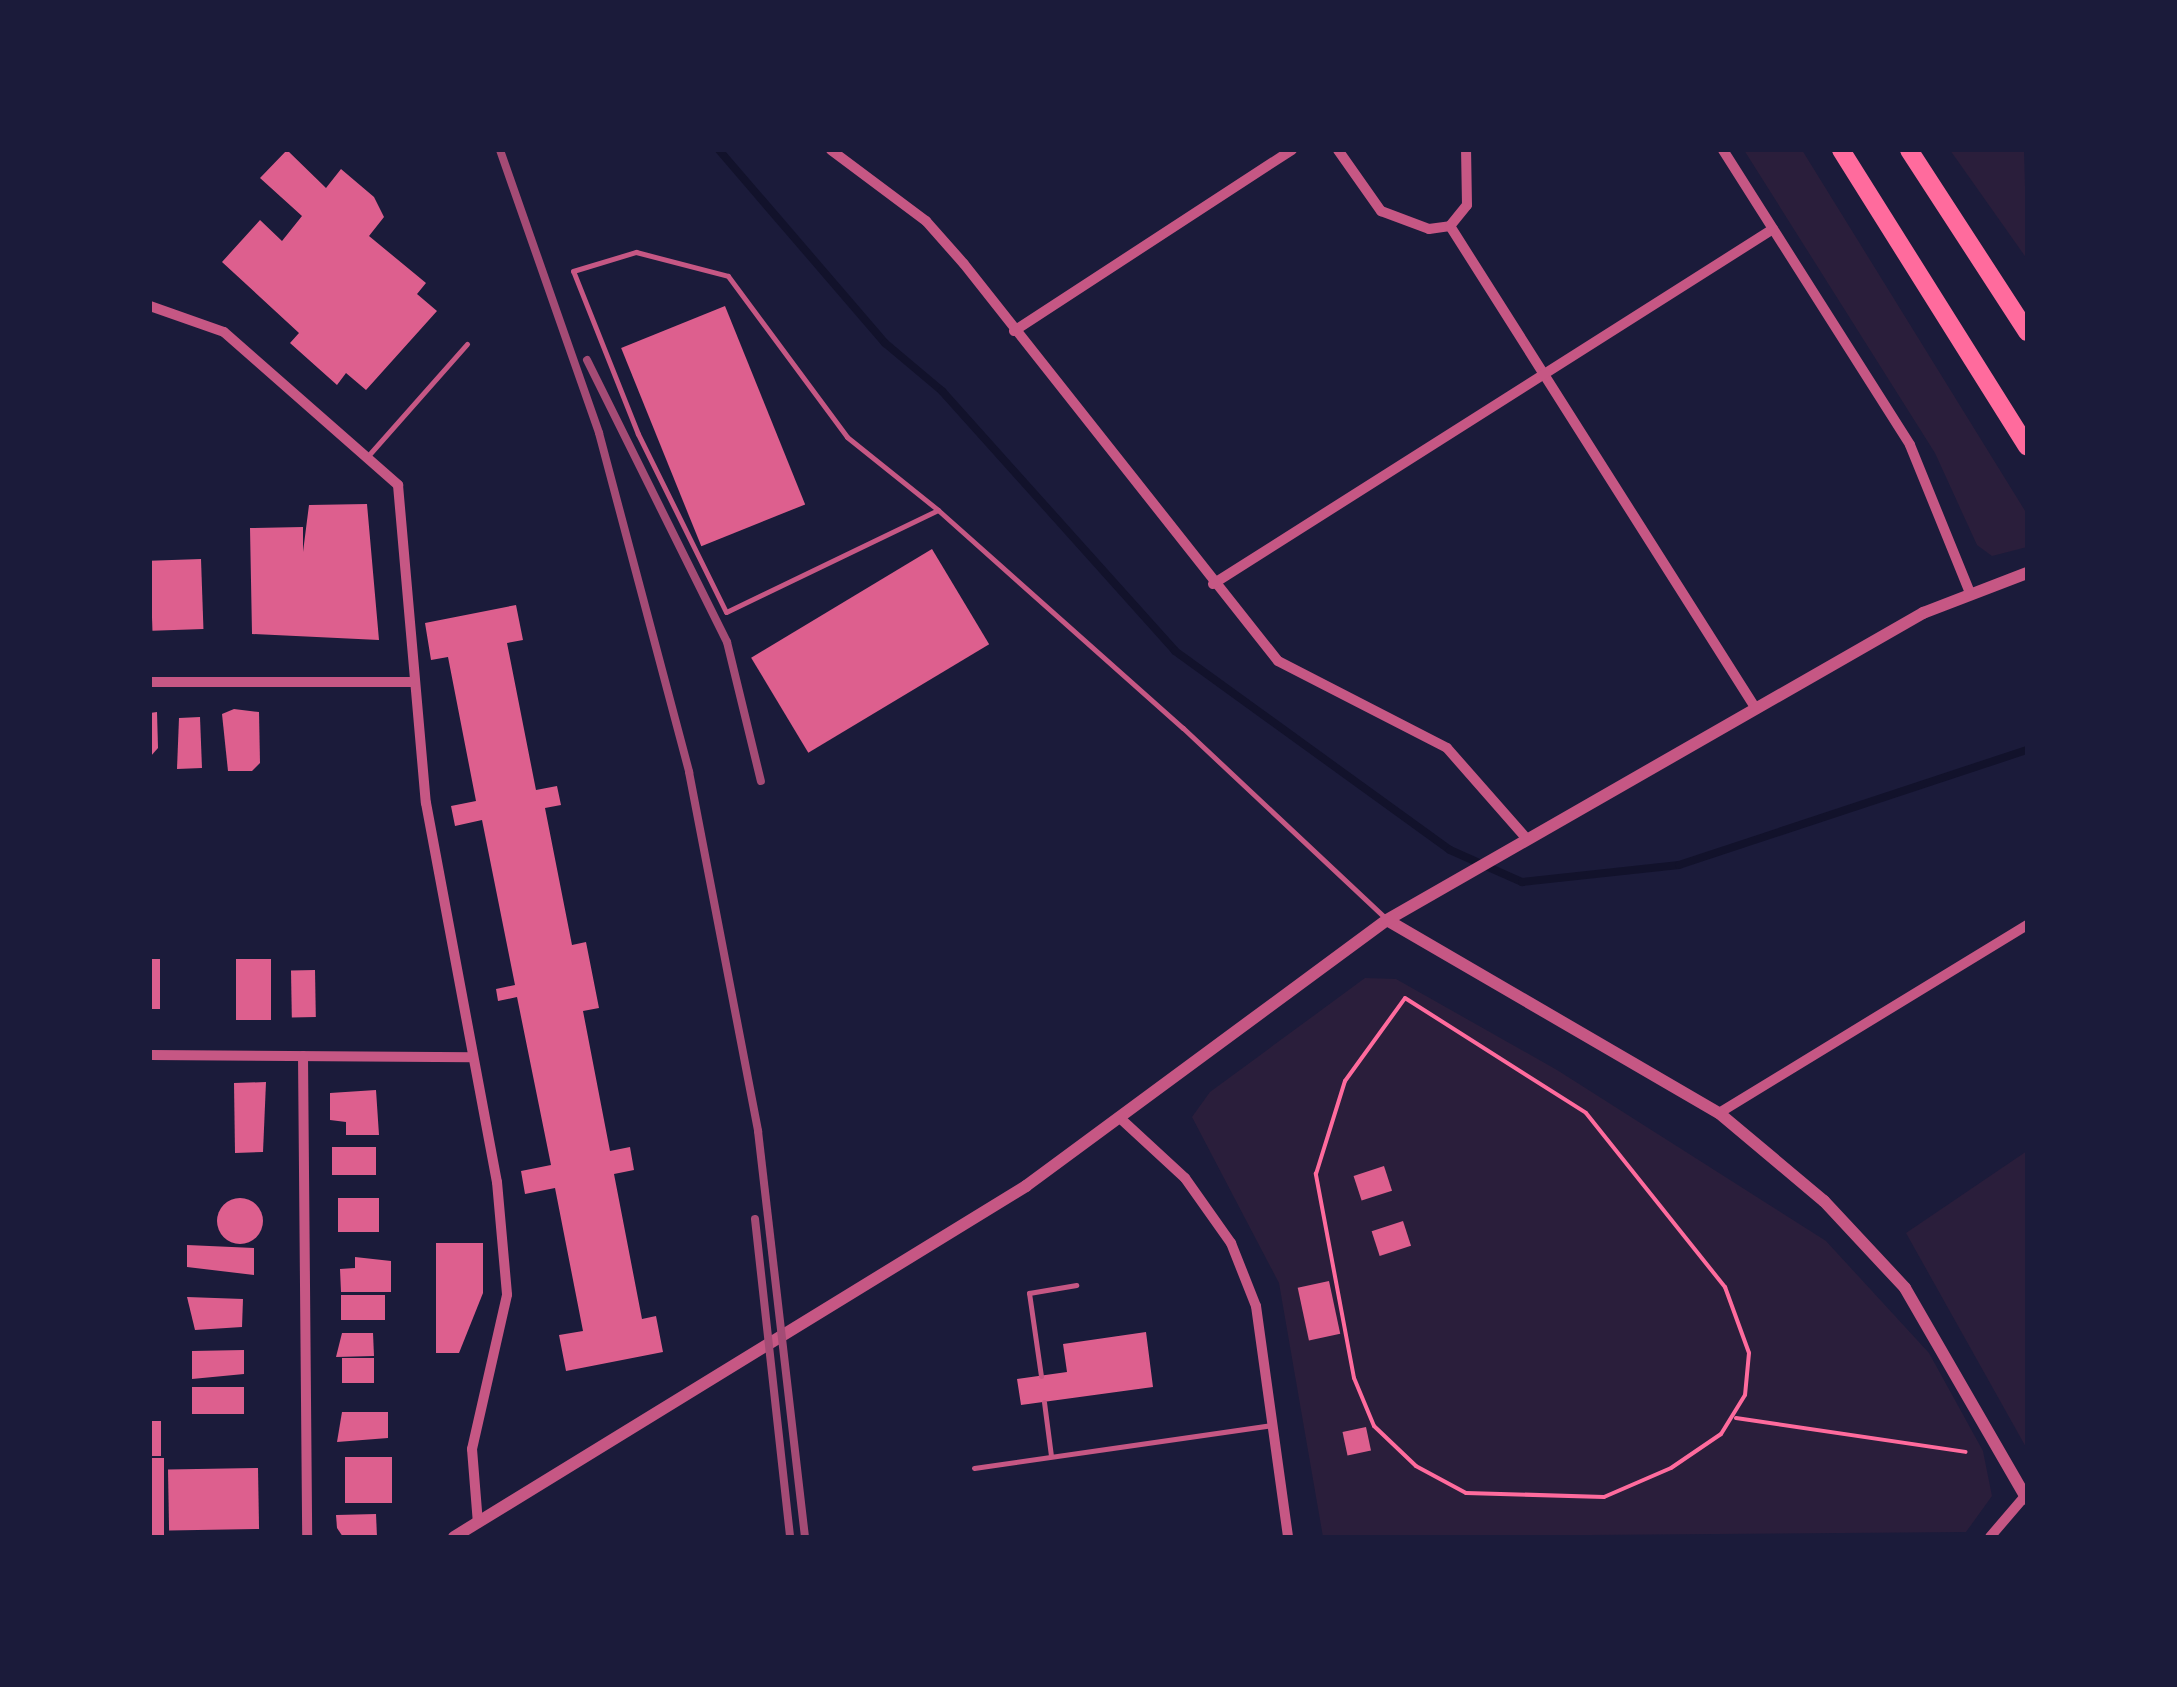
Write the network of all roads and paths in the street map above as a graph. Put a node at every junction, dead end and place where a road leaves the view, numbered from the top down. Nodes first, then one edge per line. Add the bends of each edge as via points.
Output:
1 (830, 150) edge
2 (1292, 150) edge
3 (1338, 150) edge
4 (1466, 150) edge
5 (1723, 150) edge
6 (1841, 150) edge
7 (1909, 150) edge
8 (1450, 226) junction
9 (1773, 229) junction
10 (150, 306) edge
11 (1014, 331) junction
12 (2027, 332) edge
13 (467, 344) dead end
14 (1543, 372) junction
15 (2027, 446) edge
16 (367, 457) junction
17 (938, 510) junction
18 (2027, 573) edge
19 (1213, 584) junction
20 (1970, 593) junction
21 (150, 682) edge
22 (412, 682) junction
23 (1756, 709) junction
24 (1527, 840) junction
25 (1387, 920) junction
26 (2027, 925) edge
27 (150, 1055) edge
28 (303, 1056) junction
29 (473, 1057) junction
30 (1719, 1113) junction
31 (1121, 1120) junction
32 (1076, 1285) dead end
33 (1041, 1376) dead end
34 (1044, 1402) dead end
35 (1736, 1418) junction
36 (1276, 1424) junction
37 (1966, 1452) dead end
38 (1051, 1456) junction
39 (974, 1468) dead end
40 (2026, 1498) edge
41 (478, 1522) junction
42 (307, 1537) edge
43 (454, 1537) edge
44 (1288, 1537) edge
45 (1990, 1537) edge

1 - 11 street via 926,221
2 - 11 street
3 - 8 street via 1380,211 1429,229
4 - 8 street via 1467,205
5 - 9 street
6 - 15 highway
7 - 12 highway
8 - 14 street
9 - 14 street
9 - 20 street via 1910,445
10 - 16 street via 224,332
11 - 19 street
13 - 16 lane
14 - 19 street
14 - 23 street
16 - 22 street via 398,485
17 - 17 lane via 848,438 728,276 636,252 573,270 638,434 726,612
17 - 25 lane
18 - 20 street
19 - 24 street via 1278,661 1446,748
20 - 23 street
21 - 22 street
22 - 29 street
23 - 24 street
24 - 25 street
25 - 30 street
25 - 31 street
26 - 30 street
27 - 28 street
28 - 29 street
28 - 42 street
29 - 41 street via 507,1294 472,1449
30 - 40 street via 1824,1200 1905,1288
31 - 36 street via 1185,1178 1231,1243 1256,1306
31 - 41 street via 898,1266
32 - 33 lane via 1029,1294
34 - 38 lane
35 - 35 path via 1749,1353 1724,1287 1638,1175 1586,1114 1405,998 1345,1081 1316,1174 1354,1378 1374,1426 1416,1466 1466,1493 1584,1497 1671,1468
35 - 37 path
36 - 38 lane
36 - 44 street
38 - 39 lane
40 - 45 street
41 - 43 street

